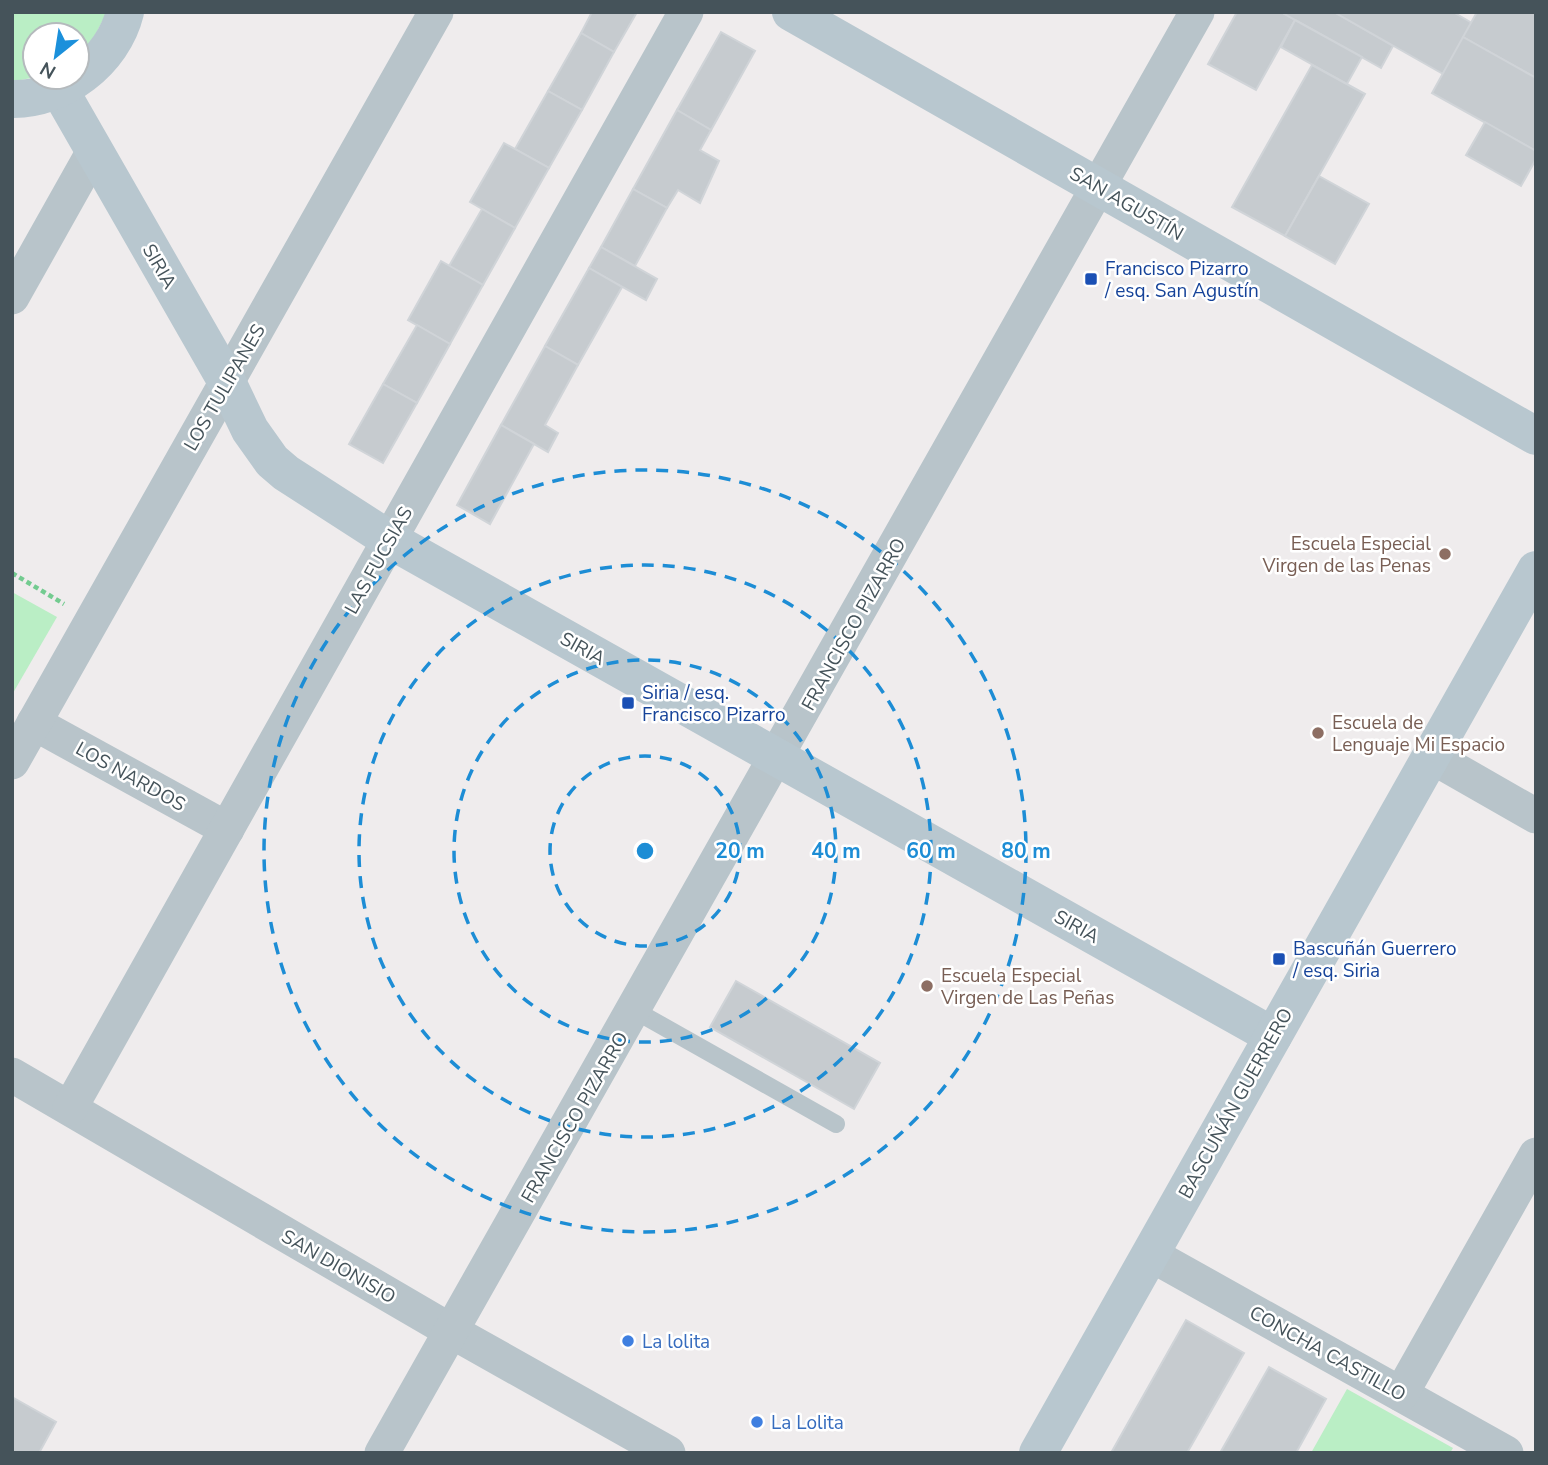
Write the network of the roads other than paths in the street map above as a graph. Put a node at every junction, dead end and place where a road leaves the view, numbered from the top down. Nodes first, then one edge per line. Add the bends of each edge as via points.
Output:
1 (125, 12) edge
2 (436, 12) edge
3 (686, 12) edge
4 (791, 12) edge
5 (1197, 12) edge
6 (91, 68) edge
7 (55, 91) edge
8 (61, 91) edge
9 (12, 99) edge
10 (94, 151) junction
11 (1099, 187) junction
12 (12, 297) edge
13 (227, 382) junction
14 (1536, 436) edge
15 (390, 540) junction
16 (1536, 570) edge
17 (34, 723) junction
18 (1431, 756) junction
19 (778, 758) junction
20 (12, 762) edge
21 (1536, 816) edge
22 (227, 829) junction
23 (634, 1010) junction
24 (1273, 1035) junction
25 (12, 1075) edge
26 (70, 1108) junction
27 (836, 1124) dead end
28 (1536, 1155) edge
29 (1150, 1254) junction
30 (452, 1331) junction
31 (1401, 1394) junction
32 (383, 1453) edge
33 (668, 1453) edge
34 (1038, 1453) edge
35 (1506, 1453) edge

1 - 6 street via 109,47
2 - 13 street, LOS TULIPANES
3 - 15 street, LAS FUCSIAS
4 - 11 street, SAN AGUSTÍN
5 - 11 street, FRANCISCO PIZARRO
7 - 9 street
8 - 10 street, SIRIA
10 - 12 street
10 - 13 street, SIRIA
11 - 14 street, SAN AGUSTÍN
11 - 19 street, FRANCISCO PIZARRO
13 - 15 street, SIRIA via 250,430 272,461
13 - 17 street, LOS TULIPANES
15 - 19 street, SIRIA
15 - 22 street, LAS FUCSIAS
16 - 18 street, BASCUÑÁN GUERRERO
17 - 20 street, LOS TULIPANES
17 - 22 street, LOS NARDOS
18 - 21 street
18 - 24 street, BASCUÑÁN GUERRERO
19 - 23 street, FRANCISCO PIZARRO
19 - 24 street, SIRIA
22 - 26 street, LAS FUCSIAS
23 - 27 lane
23 - 30 street, FRANCISCO PIZARRO
24 - 29 street, BASCUÑÁN GUERRERO
25 - 26 street, SAN DIONISIO
26 - 30 street, SAN DIONISIO
28 - 31 street
29 - 31 street, CONCHA CASTILLO
29 - 34 street, BASCUÑÁN GUERRERO
30 - 32 street, FRANCISCO PIZARRO
30 - 33 street, SAN DIONISIO
31 - 35 street, CONCHA CASTILLO

